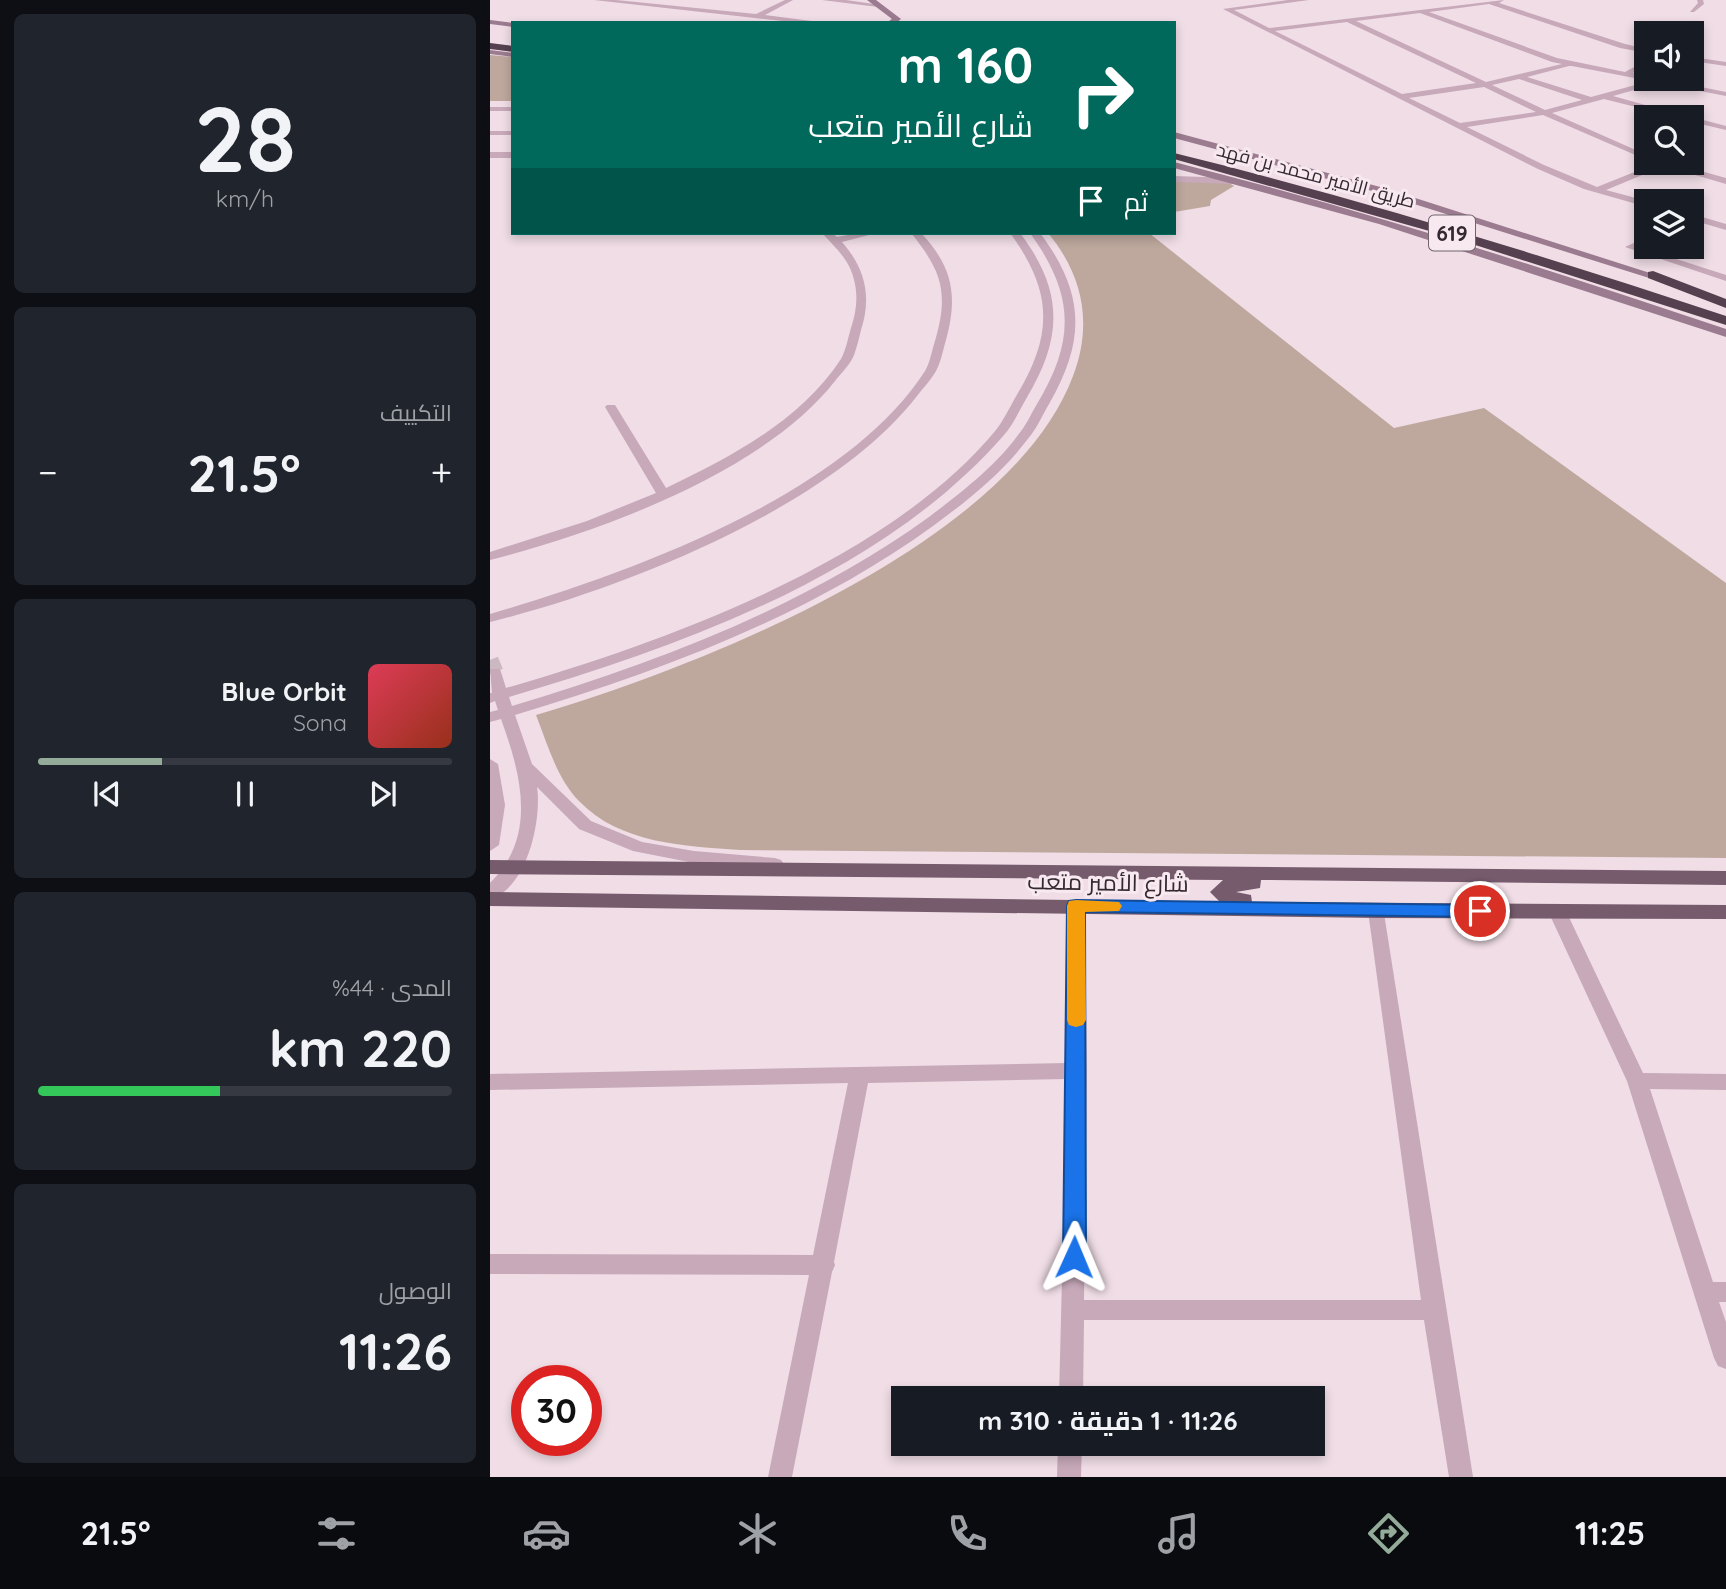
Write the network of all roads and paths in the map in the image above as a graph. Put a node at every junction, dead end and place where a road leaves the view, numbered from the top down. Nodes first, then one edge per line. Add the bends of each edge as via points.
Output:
1 (597, 0) edge
2 (790, 0) edge
3 (825, 0) edge
4 (1306, 0) edge
5 (1700, 0) edge
6 (625, 1) edge
7 (1493, 1) edge
8 (874, 2) edge
9 (1420, 11) junction
10 (1692, 11) dead end
11 (728, 13) junction
12 (757, 16) junction
13 (1348, 20) junction
14 (712, 21) edge
15 (805, 21) edge
16 (894, 21) edge
17 (490, 22) edge
18 (511, 25) edge
19 (1267, 30) junction
20 (490, 32) edge
21 (511, 34) edge
22 (490, 44) edge
23 (511, 47) edge
24 (1634, 47) edge
25 (490, 52) edge
26 (511, 55) edge
27 (1704, 59) edge
28 (1726, 62) edge
29 (1570, 64) junction
30 (1634, 69) edge
31 (1624, 75) junction
32 (1521, 77) junction
33 (1634, 77) edge
34 (1483, 85) junction
35 (1634, 88) edge
36 (1704, 90) edge
37 (1726, 94) edge
38 (1400, 97) junction
39 (1604, 97) junction
40 (1591, 100) junction
41 (1636, 105) edge
42 (511, 106) edge
43 (490, 107) edge
44 (1543, 113) junction
45 (1704, 122) edge
46 (1457, 126) junction
47 (1726, 128) edge
48 (490, 133) edge
49 (511, 133) edge
50 (1176, 136) edge
51 (1176, 145) edge
52 (1634, 152) edge
53 (490, 155) edge
54 (511, 155) edge
55 (1176, 156) edge
56 (1176, 165) edge
57 (1704, 174) edge
58 (1634, 175) edge
59 (1176, 179) edge
60 (1725, 180) edge
61 (1245, 182) junction
62 (1598, 190) junction
63 (1634, 200) edge
64 (1704, 221) edge
65 (1726, 228) edge
66 (850, 235) edge
67 (917, 235) edge
68 (1016, 235) edge
69 (1037, 235) edge
70 (831, 236) edge
71 (1667, 259) edge
72 (1653, 275) joint
73 (1726, 278) edge
74 (1726, 304) edge
75 (1726, 321) edge
76 (1726, 333) edge
77 (611, 407) dead end
78 (663, 495) junction
79 (490, 555) edge
80 (490, 618) edge
81 (495, 672) dead end
82 (495, 697) edge
83 (498, 715) edge
84 (490, 765) edge
85 (540, 791) junction
86 (490, 845) edge
87 (490, 867) edge
88 (515, 867) junction
89 (836, 870) junction
90 (1522, 876) junction
91 (1726, 878) edge
92 (490, 892) edge
93 (490, 899) edge
94 (1076, 906) junction
95 (1377, 911) junction
96 (1557, 911) junction
97 (1726, 912) edge
98 (1077, 1071) junction
99 (859, 1076) junction
100 (1637, 1081) junction
101 (490, 1082) edge
102 (1726, 1082) edge
103 (490, 1264) edge
104 (824, 1265) junction
105 (1715, 1292) edge
106 (1074, 1310) junction
107 (1433, 1310) junction
108 (1726, 1358) edge
109 (1072, 1386) edge
110 (1070, 1456) edge
111 (780, 1477) edge
112 (1069, 1477) edge
113 (1461, 1477) edge

1 - 6 street
2 - 12 street
3 - 8 street
4 - 19 street via 1226,9
5 - 10 street
6 - 11 street
7 - 9 street
7 - 24 street
8 - 16 main road via 897,19
9 - 13 street
9 - 29 street
11 - 12 street
11 - 14 street
12 - 15 street
13 - 19 street
13 - 34 street
17 - 18 main road
19 - 38 street
20 - 21 highway
22 - 23 highway
25 - 26 main road
27 - 28 street
29 - 31 street
29 - 32 street
30 - 31 street
31 - 33 street
32 - 34 street
32 - 40 street
34 - 38 street
34 - 44 street
35 - 39 street
36 - 37 street
38 - 46 street
39 - 40 street
39 - 41 street
40 - 44 street
42 - 43 street
44 - 46 street
44 - 52 street
45 - 47 street
46 - 62 street
48 - 49 street
50 - 72 main road via 1380,190
51 - 74 highway, طريق الأمير محمد بن فهد / 619 via 1459,223
53 - 54 street
55 - 75 highway, طريق الأمير محمد بن فهد / 619 via 1473,239
56 - 61 main road
57 - 60 street
58 - 62 street
59 - 61 street
61 - 76 main road via 1479,250
62 - 63 street
64 - 65 street
66 - 70 street
67 - 80 street via 941,269 948,298 947,325 924,380 873,438 796,492 732,528 620,577
68 - 82 street via 1035,260 1047,293 1050,324 1044,357 1030,390 1009,421 956,478 859,548 763,599 606,663
69 - 83 street via 1054,258 1068,292 1071,324 1066,358 1053,392 1032,424 978,484 879,556 780,610 699,647
70 - 78 street via 855,267 863,301 858,337 839,372 800,413 763,440
71 - 73 street
72 - 74 highway
77 - 78 street
78 - 79 street
81 - 82 street
82 - 83 street
83 - 85 street
84 - 86 street via 498,790 498,818
85 - 88 street
85 - 89 street via 585,825 639,847 694,857
87 - 88 main road, شارع الأمير متعب
88 - 89 main road, شارع الأمير متعب
88 - 92 street
89 - 90 main road, شارع الأمير متعب
90 - 91 main road, شارع الأمير متعب
90 - 95 main road via 1242,883 1220,892 1236,899
93 - 94 main road, شارع الأمير متعب
94 - 95 main road, شارع الأمير متعب
94 - 98 street
95 - 96 main road, شارع الأمير متعب
95 - 107 street
96 - 97 main road, شارع الأمير متعب
96 - 100 street
98 - 99 street
98 - 106 street
99 - 101 street
99 - 104 street
100 - 102 street
100 - 105 street
103 - 104 street
104 - 111 street
105 - 108 street
106 - 107 street
106 - 109 street
107 - 113 street
110 - 112 street

